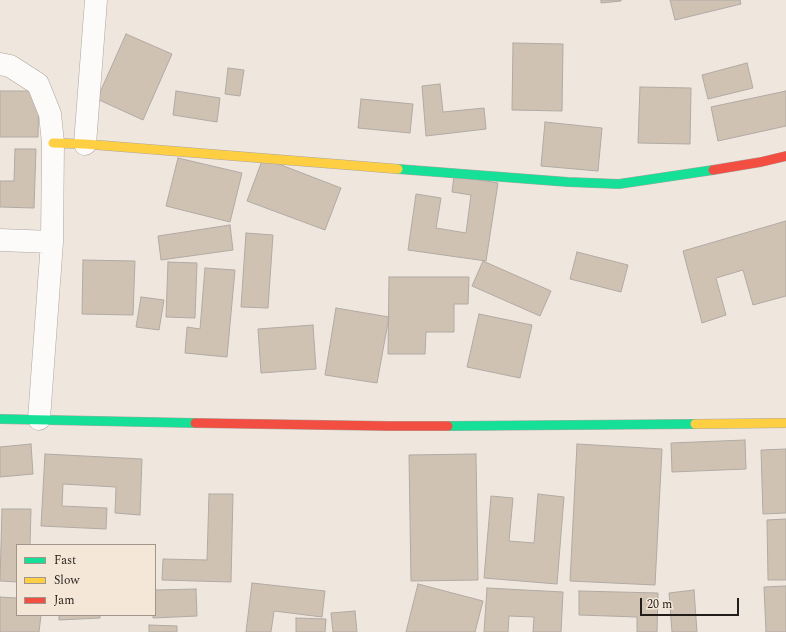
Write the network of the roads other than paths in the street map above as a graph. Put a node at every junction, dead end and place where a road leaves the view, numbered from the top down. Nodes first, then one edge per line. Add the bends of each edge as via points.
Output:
1 (96, 0) edge
2 (0, 64) edge
3 (53, 143) junction
4 (85, 144) junction
5 (786, 156) edge
6 (0, 240) edge
7 (52, 242) junction
8 (0, 419) edge
9 (39, 419) junction
10 (786, 422) edge

1 - 4 street
2 - 3 street via 10,66 38,84 50,114
3 - 4 street
3 - 7 street
4 - 5 street via 524,179 619,184 697,173
6 - 7 street
7 - 9 street
8 - 9 street
9 - 10 street via 389,426

